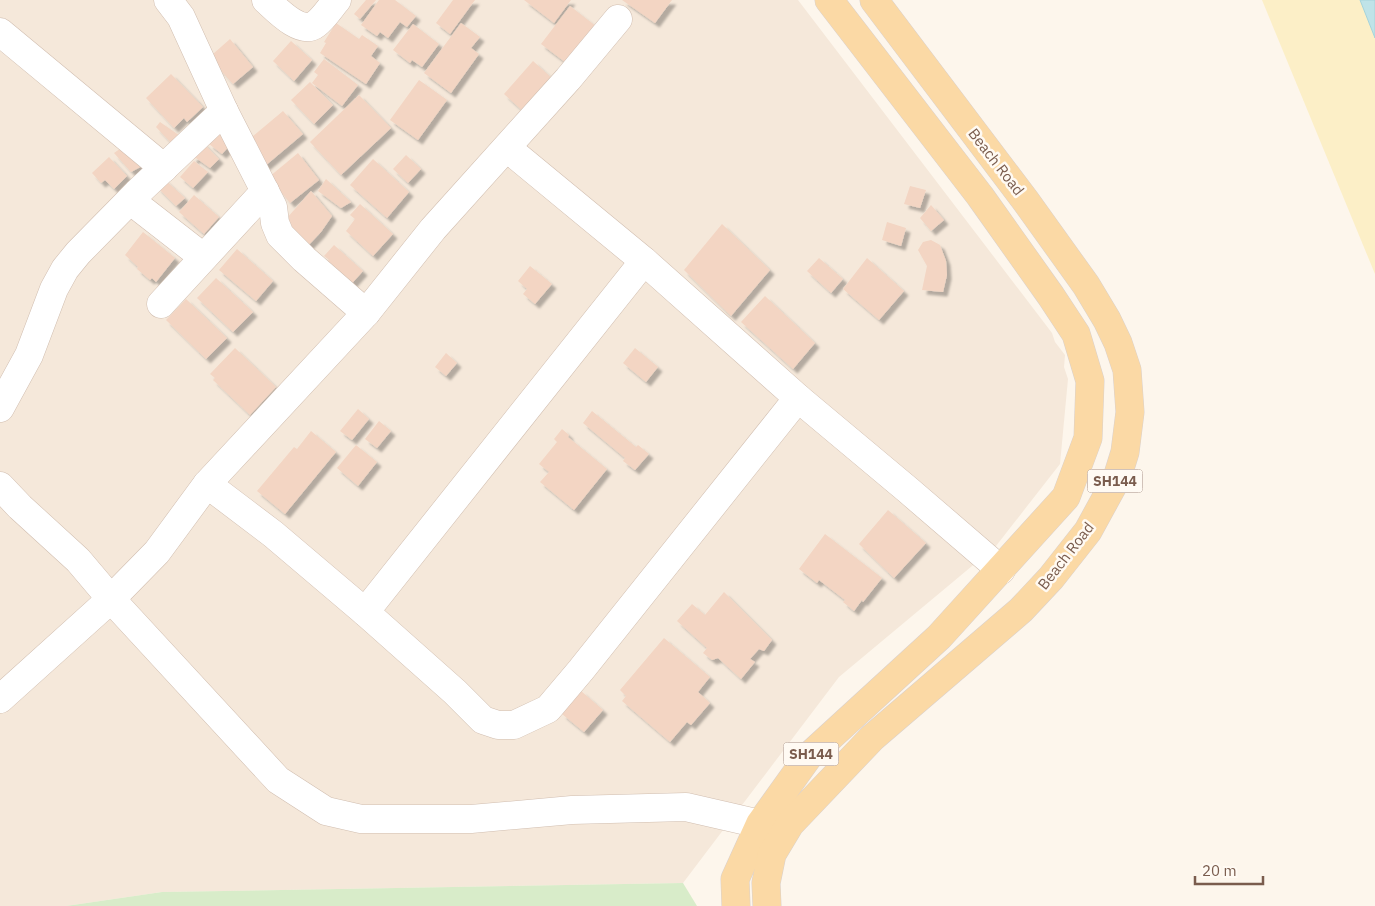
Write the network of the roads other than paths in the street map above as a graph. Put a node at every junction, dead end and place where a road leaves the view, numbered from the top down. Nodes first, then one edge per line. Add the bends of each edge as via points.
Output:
1 (266, 0) edge
2 (337, 0) edge
3 (829, 0) edge
4 (874, 0) edge
5 (181, 6) edge
6 (618, 19) dead end
7 (0, 32) edge
8 (224, 111) junction
9 (507, 148) junction
10 (164, 168) junction
11 (264, 191) junction
12 (131, 201) junction
13 (203, 257) junction
14 (644, 261) junction
15 (161, 304) dead end
16 (366, 313) junction
17 (798, 398) junction
18 (0, 408) edge
19 (207, 484) junction
20 (0, 486) edge
21 (1001, 570) junction
22 (111, 599) junction
23 (364, 612) junction
24 (0, 699) edge
25 (772, 829) junction
26 (736, 906) edge
27 (767, 906) edge

1 - 2 street via 297,25 307,27 315,25
3 - 21 main road, SH144 via 980,196 1051,296 1076,334 1090,380 1088,438 1066,497
4 - 25 main road, Beach Road / SH144 via 1086,285 1118,343 1127,370 1130,412 1118,478 1088,532 1051,578 1021,610 872,738 790,824
5 - 8 street
6 - 9 street
7 - 10 street
8 - 10 street
8 - 11 street
9 - 14 street
9 - 16 street via 433,228
10 - 12 street
11 - 13 street
11 - 16 street via 273,207 280,235
12 - 13 street
12 - 18 street via 65,269 29,355
13 - 15 street
14 - 17 street
14 - 23 street
16 - 19 street
17 - 21 street
17 - 23 street via 548,709 514,726 498,726 484,720
19 - 22 street via 157,552
19 - 23 street via 273,534
20 - 22 street via 78,560
21 - 25 main road, Beach Road / SH144 via 939,637 808,757
22 - 24 street
22 - 25 street via 278,780 326,811 361,819 471,819 572,810 686,807
25 - 26 main road, Beach Road / SH144 via 735,879
25 - 27 main road, Beach Road / SH144

